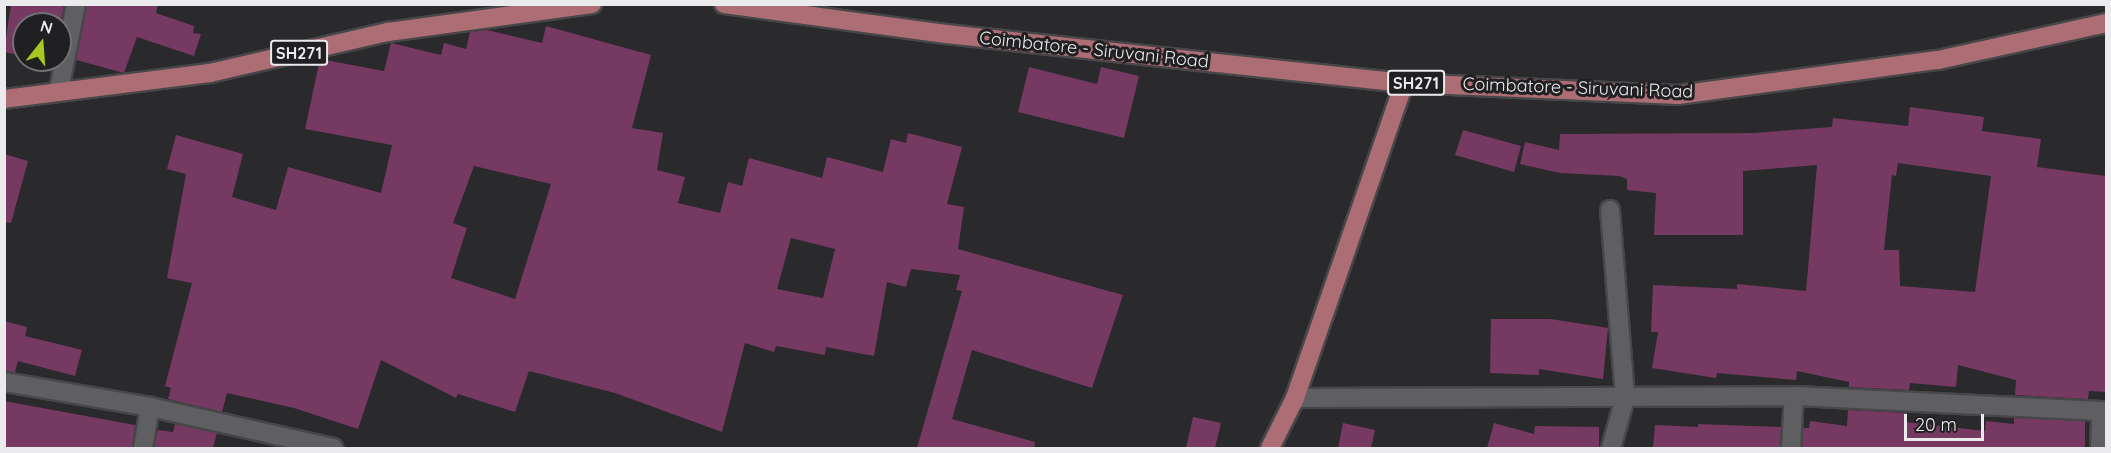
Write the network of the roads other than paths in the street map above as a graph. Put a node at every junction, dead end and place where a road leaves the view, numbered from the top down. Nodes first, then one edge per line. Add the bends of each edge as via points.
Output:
1 (76, 4) edge
2 (592, 4) edge
3 (724, 4) edge
4 (2106, 23) edge
5 (1404, 83) junction
6 (59, 90) junction
7 (4, 99) edge
8 (1610, 210) dead end
9 (4, 382) edge
10 (1794, 396) junction
11 (1295, 398) junction
12 (1625, 398) junction
13 (150, 407) junction
14 (2104, 411) edge
15 (143, 448) edge
16 (333, 448) edge
17 (1270, 448) edge
18 (1611, 448) edge
19 (1791, 448) edge
20 (2100, 448) edge

1 - 6 street
2 - 6 main road, SH271 via 388,32 210,73
3 - 5 main road, Coimbatore - Siruvani Road / SH271 via 946,34
4 - 5 main road, Coimbatore - Siruvani Road / SH271 via 1938,60 1678,95
5 - 11 main road
6 - 7 main road, SH271
8 - 12 street
9 - 13 street
10 - 12 street
10 - 14 street
10 - 19 street
11 - 12 street
11 - 17 main road
12 - 18 street
13 - 15 street
13 - 16 street
14 - 20 street

